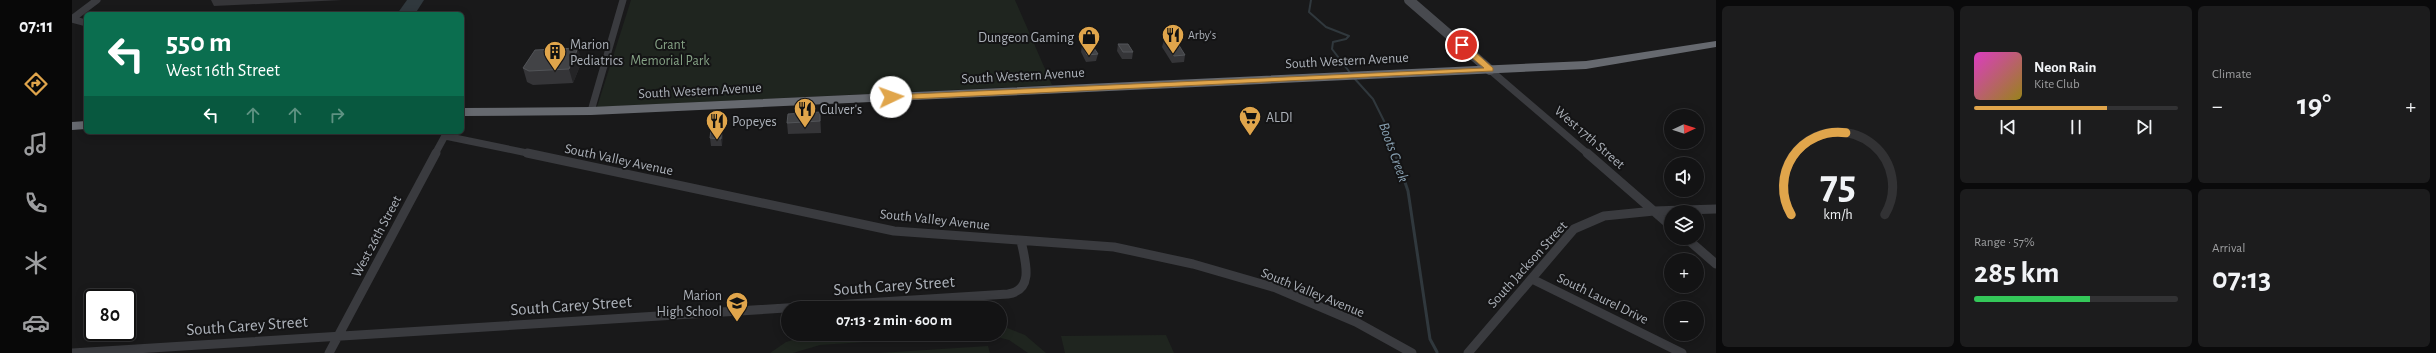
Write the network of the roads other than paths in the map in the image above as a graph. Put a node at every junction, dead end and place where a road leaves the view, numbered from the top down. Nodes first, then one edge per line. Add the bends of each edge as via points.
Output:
1 (97, 0) edge
2 (623, 0) edge
3 (1409, 0) edge
4 (72, 19) edge
5 (84, 22) edge
6 (1716, 44) edge
7 (1490, 70) junction
8 (591, 111) junction
9 (464, 112) edge
10 (84, 125) edge
11 (72, 126) edge
12 (446, 134) edge
13 (1716, 209) edge
14 (1654, 211) junction
15 (1664, 220) edge
16 (1021, 241) junction
17 (1694, 245) edge
18 (1716, 264) edge
19 (1532, 279) junction
20 (338, 336) junction
21 (184, 349) edge
22 (72, 353) edge
23 (329, 353) edge
24 (1412, 353) edge
25 (1468, 353) edge
26 (1682, 353) edge

1 - 4 street
2 - 8 street
3 - 7 street
4 - 5 street
6 - 7 highway, South Western Avenue via 1586,65
7 - 8 highway, South Western Avenue
7 - 14 street, West 17th Street
8 - 9 highway, South Western Avenue
10 - 11 highway
12 - 16 street, South Valley Avenue via 894,230
12 - 20 street, West 26th Street
13 - 14 street, South Jackson Street
14 - 15 street, West 17th Street
14 - 19 street, South Jackson Street via 1604,216 1574,229
16 - 20 street, South Carey Street via 1027,270 1025,283 1016,292
16 - 24 street, South Valley Avenue via 1114,247 1205,267 1276,288 1356,322
17 - 18 street
19 - 25 street, South Jackson Street
19 - 26 street, South Laurel Drive
20 - 21 street, South Carey Street
20 - 23 street, West 26th Street
21 - 22 street, South Carey Street

